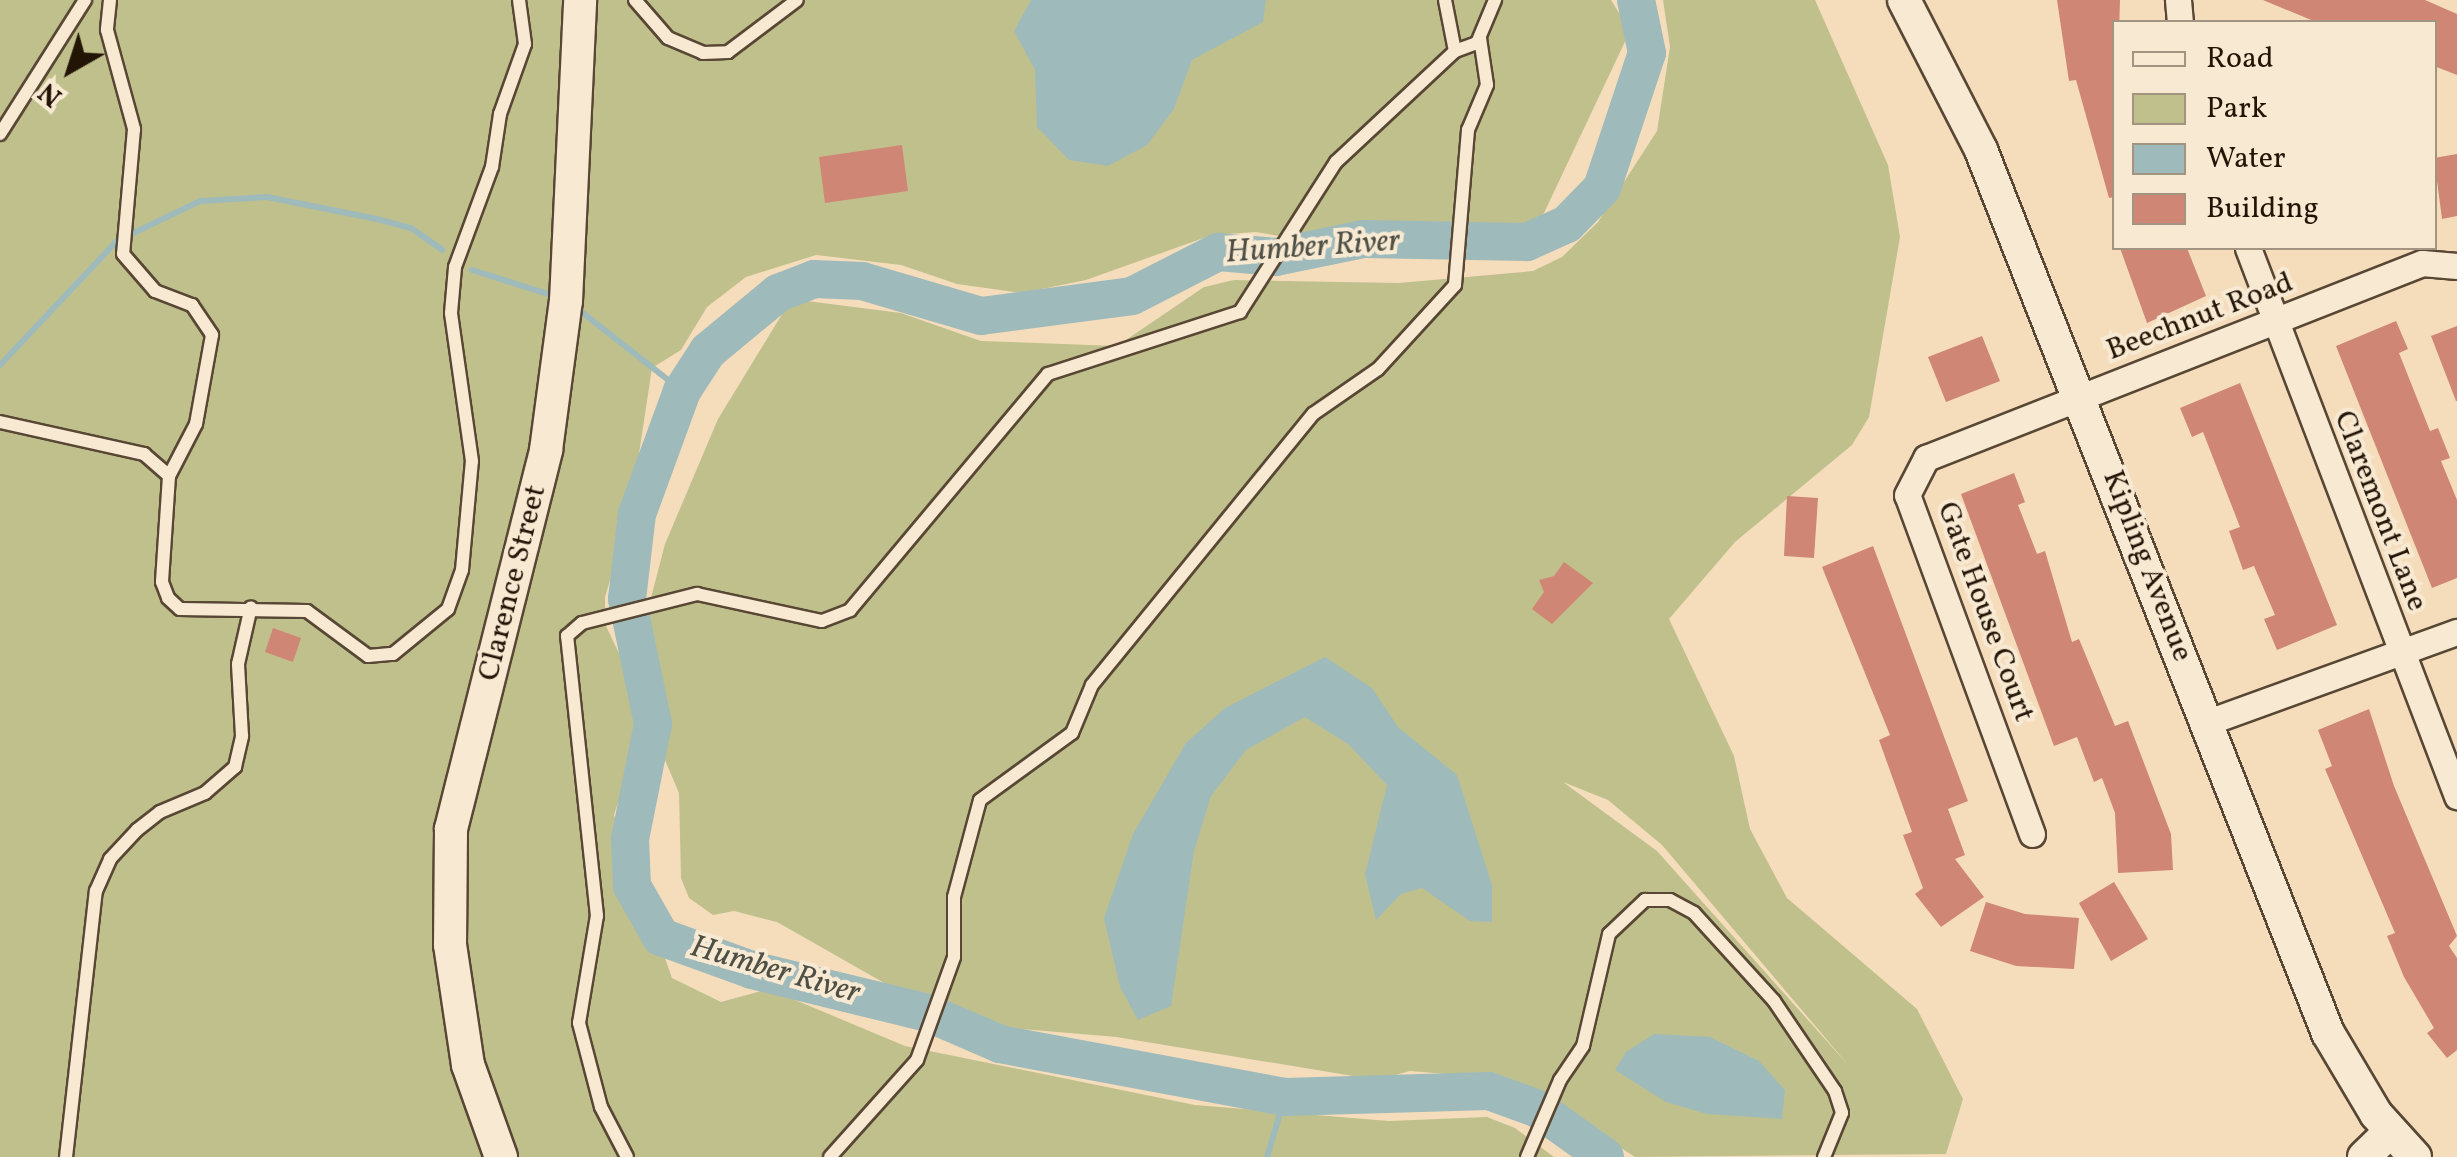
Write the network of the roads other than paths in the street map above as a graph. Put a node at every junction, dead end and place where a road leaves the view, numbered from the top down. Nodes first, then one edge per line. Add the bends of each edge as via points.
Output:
1 (85, 0) edge
2 (110, 0) edge
3 (520, 0) edge
4 (580, 0) edge
5 (635, 0) edge
6 (797, 0) edge
7 (1446, 0) edge
8 (1496, 0) edge
9 (1904, 0) edge
10 (1480, 38) junction
11 (1455, 51) junction
12 (0, 134) edge
13 (2249, 250) edge
14 (2457, 266) edge
15 (2273, 324) junction
16 (2081, 399) junction
17 (0, 422) edge
18 (169, 476) junction
19 (251, 607) junction
20 (2457, 632) edge
21 (2400, 654) junction
22 (2208, 722) junction
23 (2457, 796) edge
24 (2032, 834) dead end
25 (2403, 1148) edge
26 (66, 1157) edge
27 (501, 1157) edge
28 (627, 1157) edge
29 (830, 1157) edge
30 (1527, 1157) edge
31 (1824, 1157) edge
32 (2364, 1157) edge

1 - 12 lane
2 - 18 lane via 106,30 134,130 123,254 155,291 192,305 212,335 196,424
3 - 19 lane via 525,44 500,114 488,183 455,267 451,314 472,462 462,570 448,609 393,654 368,656 306,611
4 - 27 street, Clarence Street via 566,301 546,450 451,829 450,944 468,1065
5 - 6 lane via 668,38 703,53 728,52
7 - 11 lane
8 - 10 lane
9 - 16 street, Kipling Avenue via 1981,150
10 - 11 lane
10 - 29 lane via 1487,86 1468,130 1455,285 1378,369 1313,414 1092,684 1072,733 980,800 954,897 954,957 917,1060
11 - 28 lane via 1336,162 1240,312 1048,374 850,610 822,621 697,594 582,623 568,636 597,916 578,1022 601,1107
13 - 15 street, Claremont Lane
14 - 15 street, Beechnut Road via 2422,264
15 - 16 street, Beechnut Road
15 - 21 street, Claremont Lane
16 - 22 street, Kipling Avenue
16 - 24 street, Gate House Court via 1926,458 1906,495
17 - 18 lane via 144,454
18 - 19 lane via 162,582 168,598 180,609
19 - 26 lane via 238,664 242,736 234,768 206,793 136,830 110,859 96,892
20 - 21 street
21 - 22 street
21 - 23 street, Claremont Lane
22 - 25 street, Kipling Avenue via 2328,1034
25 - 32 street
30 - 31 lane via 1560,1080 1583,1046 1609,934 1645,900 1670,900 1694,913 1774,1000 1842,1112

